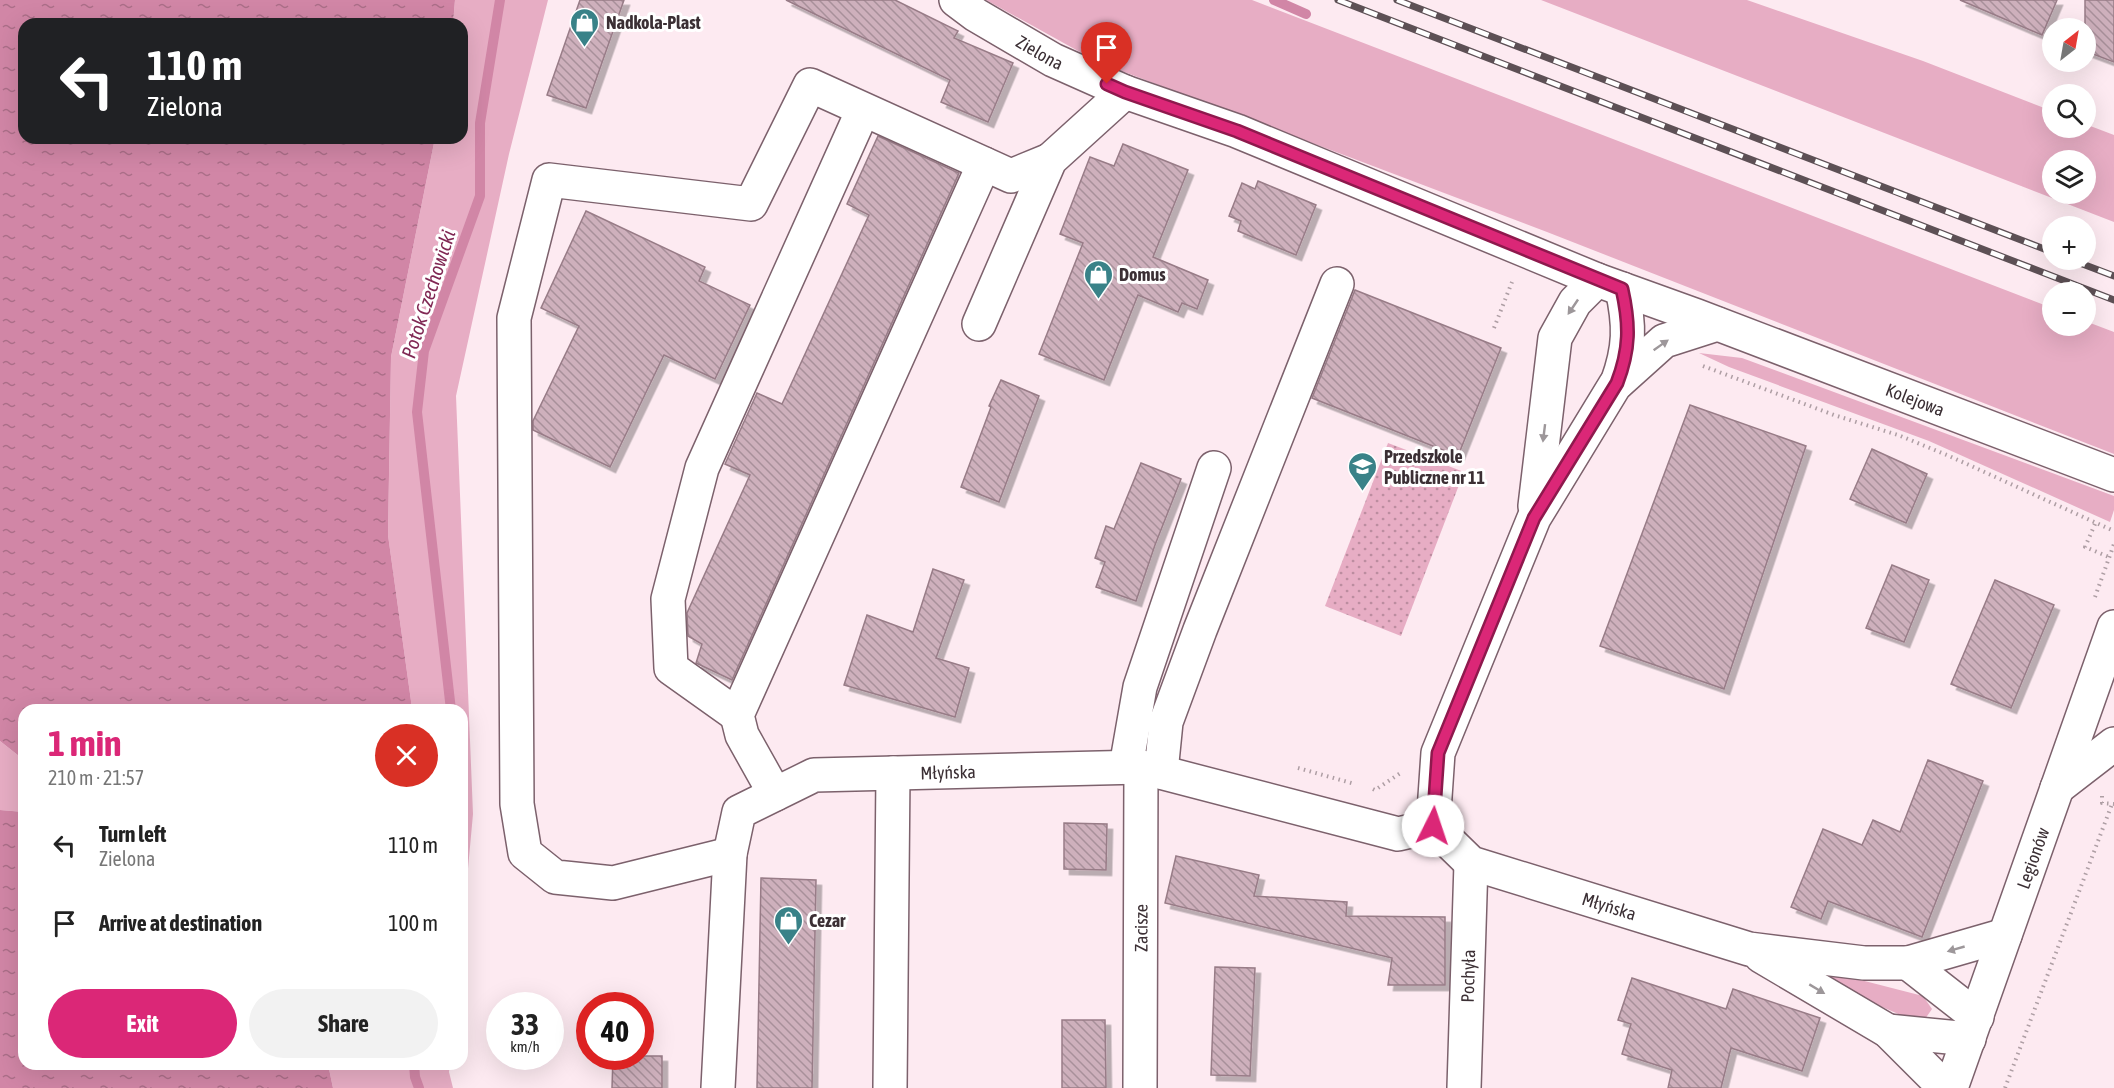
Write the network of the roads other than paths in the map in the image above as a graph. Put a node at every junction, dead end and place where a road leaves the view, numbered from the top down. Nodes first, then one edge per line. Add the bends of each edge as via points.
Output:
1 (956, 0) edge
2 (1125, 92) junction
3 (863, 110) junction
4 (1050, 160) junction
5 (984, 164) junction
6 (1337, 284) dead end
7 (1609, 284) junction
8 (979, 324) dead end
9 (1717, 324) junction
10 (1617, 383) junction
11 (1214, 468) dead end
12 (2114, 475) edge
13 (1534, 518) junction
14 (2110, 638) edge
15 (737, 715) junction
16 (2114, 744) edge
17 (1143, 769) junction
18 (893, 773) junction
19 (2057, 788) junction
20 (776, 794) junction
21 (1433, 826) junction
22 (730, 854) junction
23 (1471, 863) junction
24 (2005, 935) junction
25 (1749, 949) junction
26 (1908, 963) junction
27 (1973, 1028) junction
28 (1888, 1031) junction
29 (718, 1088) edge
30 (891, 1088) edge
31 (1140, 1088) edge
32 (1464, 1088) edge
33 (1944, 1088) edge
34 (1951, 1088) edge

1 - 2 street, Zielona via 1053,60
2 - 4 street
2 - 7 street, Zielona via 1237,131
3 - 5 street
3 - 15 street via 702,468 668,599 671,668
3 - 22 street via 810,85 751,204 549,180 514,318 517,804 525,853 555,877 613,883
4 - 5 street via 1011,177
4 - 8 street
5 - 15 street
6 - 17 street via 1166,722
7 - 9 street, Kolejowa
7 - 10 street via 1627,314 1628,341
7 -> 13 street via 1575,302 1555,338
10 -> 9 street via 1664,341
9 - 12 street, Kolejowa
10 - 13 street
11 - 17 street via 1140,687
13 - 21 street via 1438,753
14 - 19 street, Legionów
15 - 20 street via 742,735
16 - 19 street
17 - 18 street, Młyńska
17 - 21 street, Młyńska via 1398,834
17 - 31 street, Zacisze
18 - 20 street, Młyńska via 814,775
18 - 30 street
19 - 24 street, Legionów
20 - 22 street, Młyńska via 739,812
21 - 23 street
22 - 29 street, Młyńska
23 - 25 street, Młyńska
23 - 32 street, Pochyła
24 -> 26 street, Młyńska
24 - 27 street, Legionów
25 - 26 street, Młyńska via 1864,963
25 -> 28 street, Młyńska
26 - 27 street
27 - 28 street, Młyńska
27 - 34 street, Legionów
28 - 33 street, Młyńska

